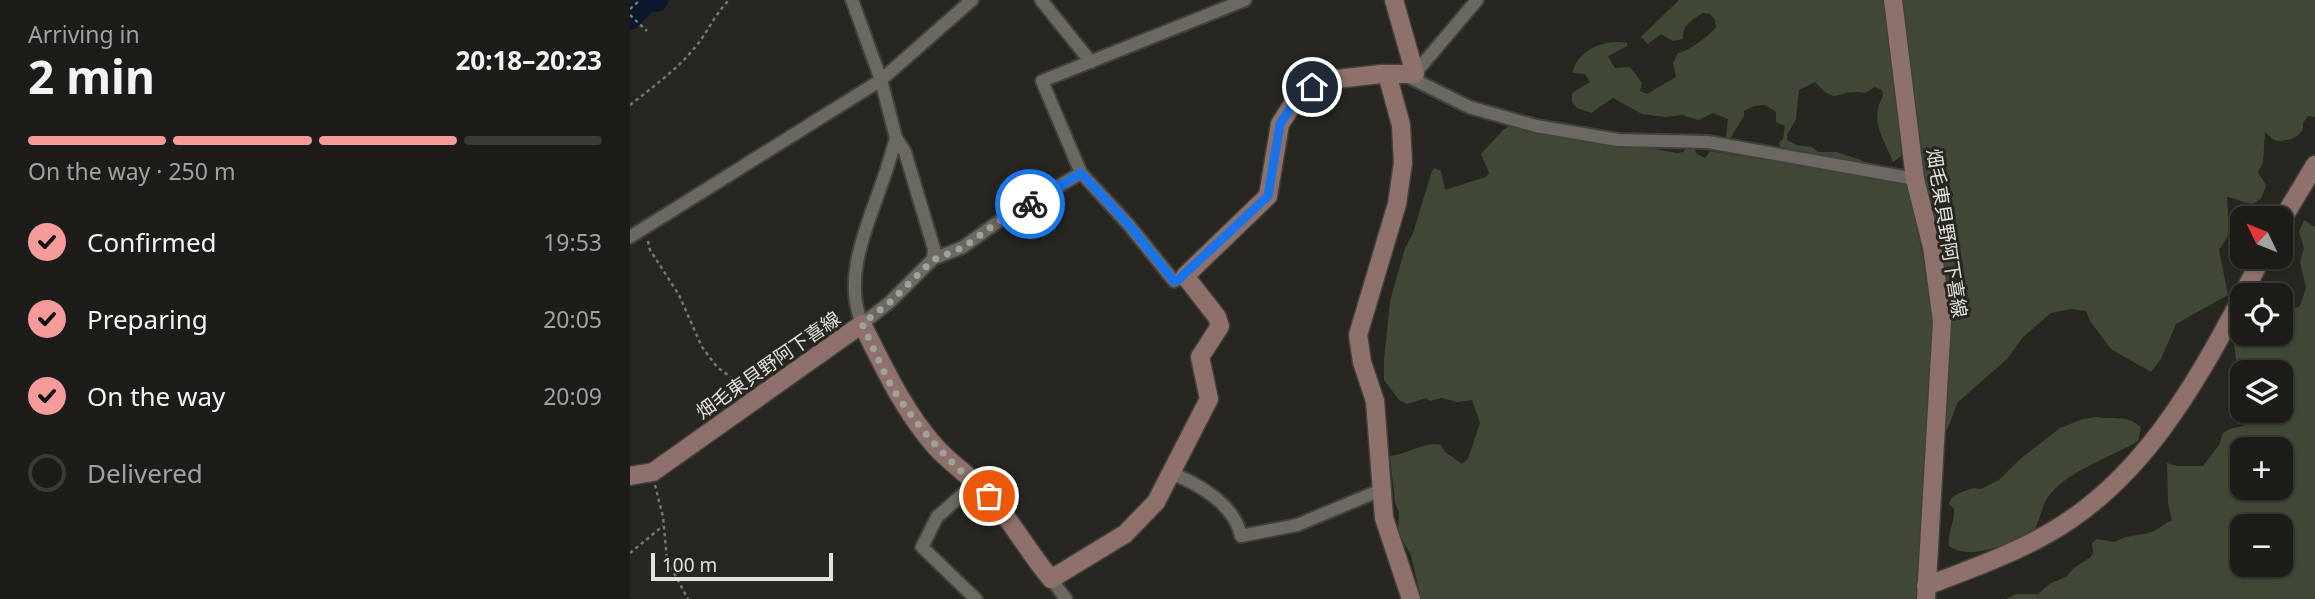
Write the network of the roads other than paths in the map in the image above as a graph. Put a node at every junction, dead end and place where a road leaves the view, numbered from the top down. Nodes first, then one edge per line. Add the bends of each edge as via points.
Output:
1 (852, 0) edge
2 (972, 0) edge
3 (1041, 0) edge
4 (1245, 0) edge
5 (1394, 0) edge
6 (1477, 0) edge
7 (1893, 0) edge
8 (1091, 62) junction
9 (1415, 74) junction
10 (881, 80) junction
11 (897, 138) junction
12 (2315, 165) edge
13 (1081, 173) junction
14 (1915, 179) junction
15 (2289, 206) edge
16 (630, 237) edge
17 (933, 260) junction
18 (1185, 276) junction
19 (2230, 319) edge
20 (862, 324) junction
21 (1170, 473) junction
22 (630, 476) edge
23 (974, 484) junction
24 (1381, 490) junction
25 (1051, 579) junction
26 (1926, 593) edge
27 (976, 599) edge
28 (1066, 599) edge
29 (1411, 599) edge

1 - 10 street
2 - 10 street
3 - 8 street
4 - 8 street
5 - 9 main road
6 - 9 street
7 - 14 main road, 畑毛東貝野阿下喜線
8 - 13 street via 1042,81
9 - 14 street via 1411,78 1469,107 1536,126 1618,140 1708,142
9 - 18 main road via 1328,80 1312,87 1280,124 1268,196
9 - 24 main road via 1387,74 1401,125 1403,163 1397,204 1358,335 1375,401
10 - 11 street
10 - 16 street
11 - 17 street via 934,249
11 - 20 street via 859,252 855,289
12 - 15 main road
13 - 17 street via 964,247
13 - 18 street via 1174,281
14 - 26 main road, 畑毛東貝野阿下喜線 via 1932,247 1942,321
17 - 20 street
18 - 21 main road via 1220,326 1200,357 1209,398
19 - 26 main road via 2179,407 2123,476 2052,532
20 - 22 main road, 畑毛東貝野阿下喜線 via 653,472
20 - 23 main road, 畑毛東貝野阿下喜線 via 894,390 934,446
21 - 24 street via 1215,499 1235,519 1241,536 1297,525
21 - 25 main road via 1140,521
23 - 25 main road, 畑毛東貝野阿下喜線 via 996,503
23 - 27 street via 931,524 922,547
24 - 29 main road via 1384,518
25 - 28 street

